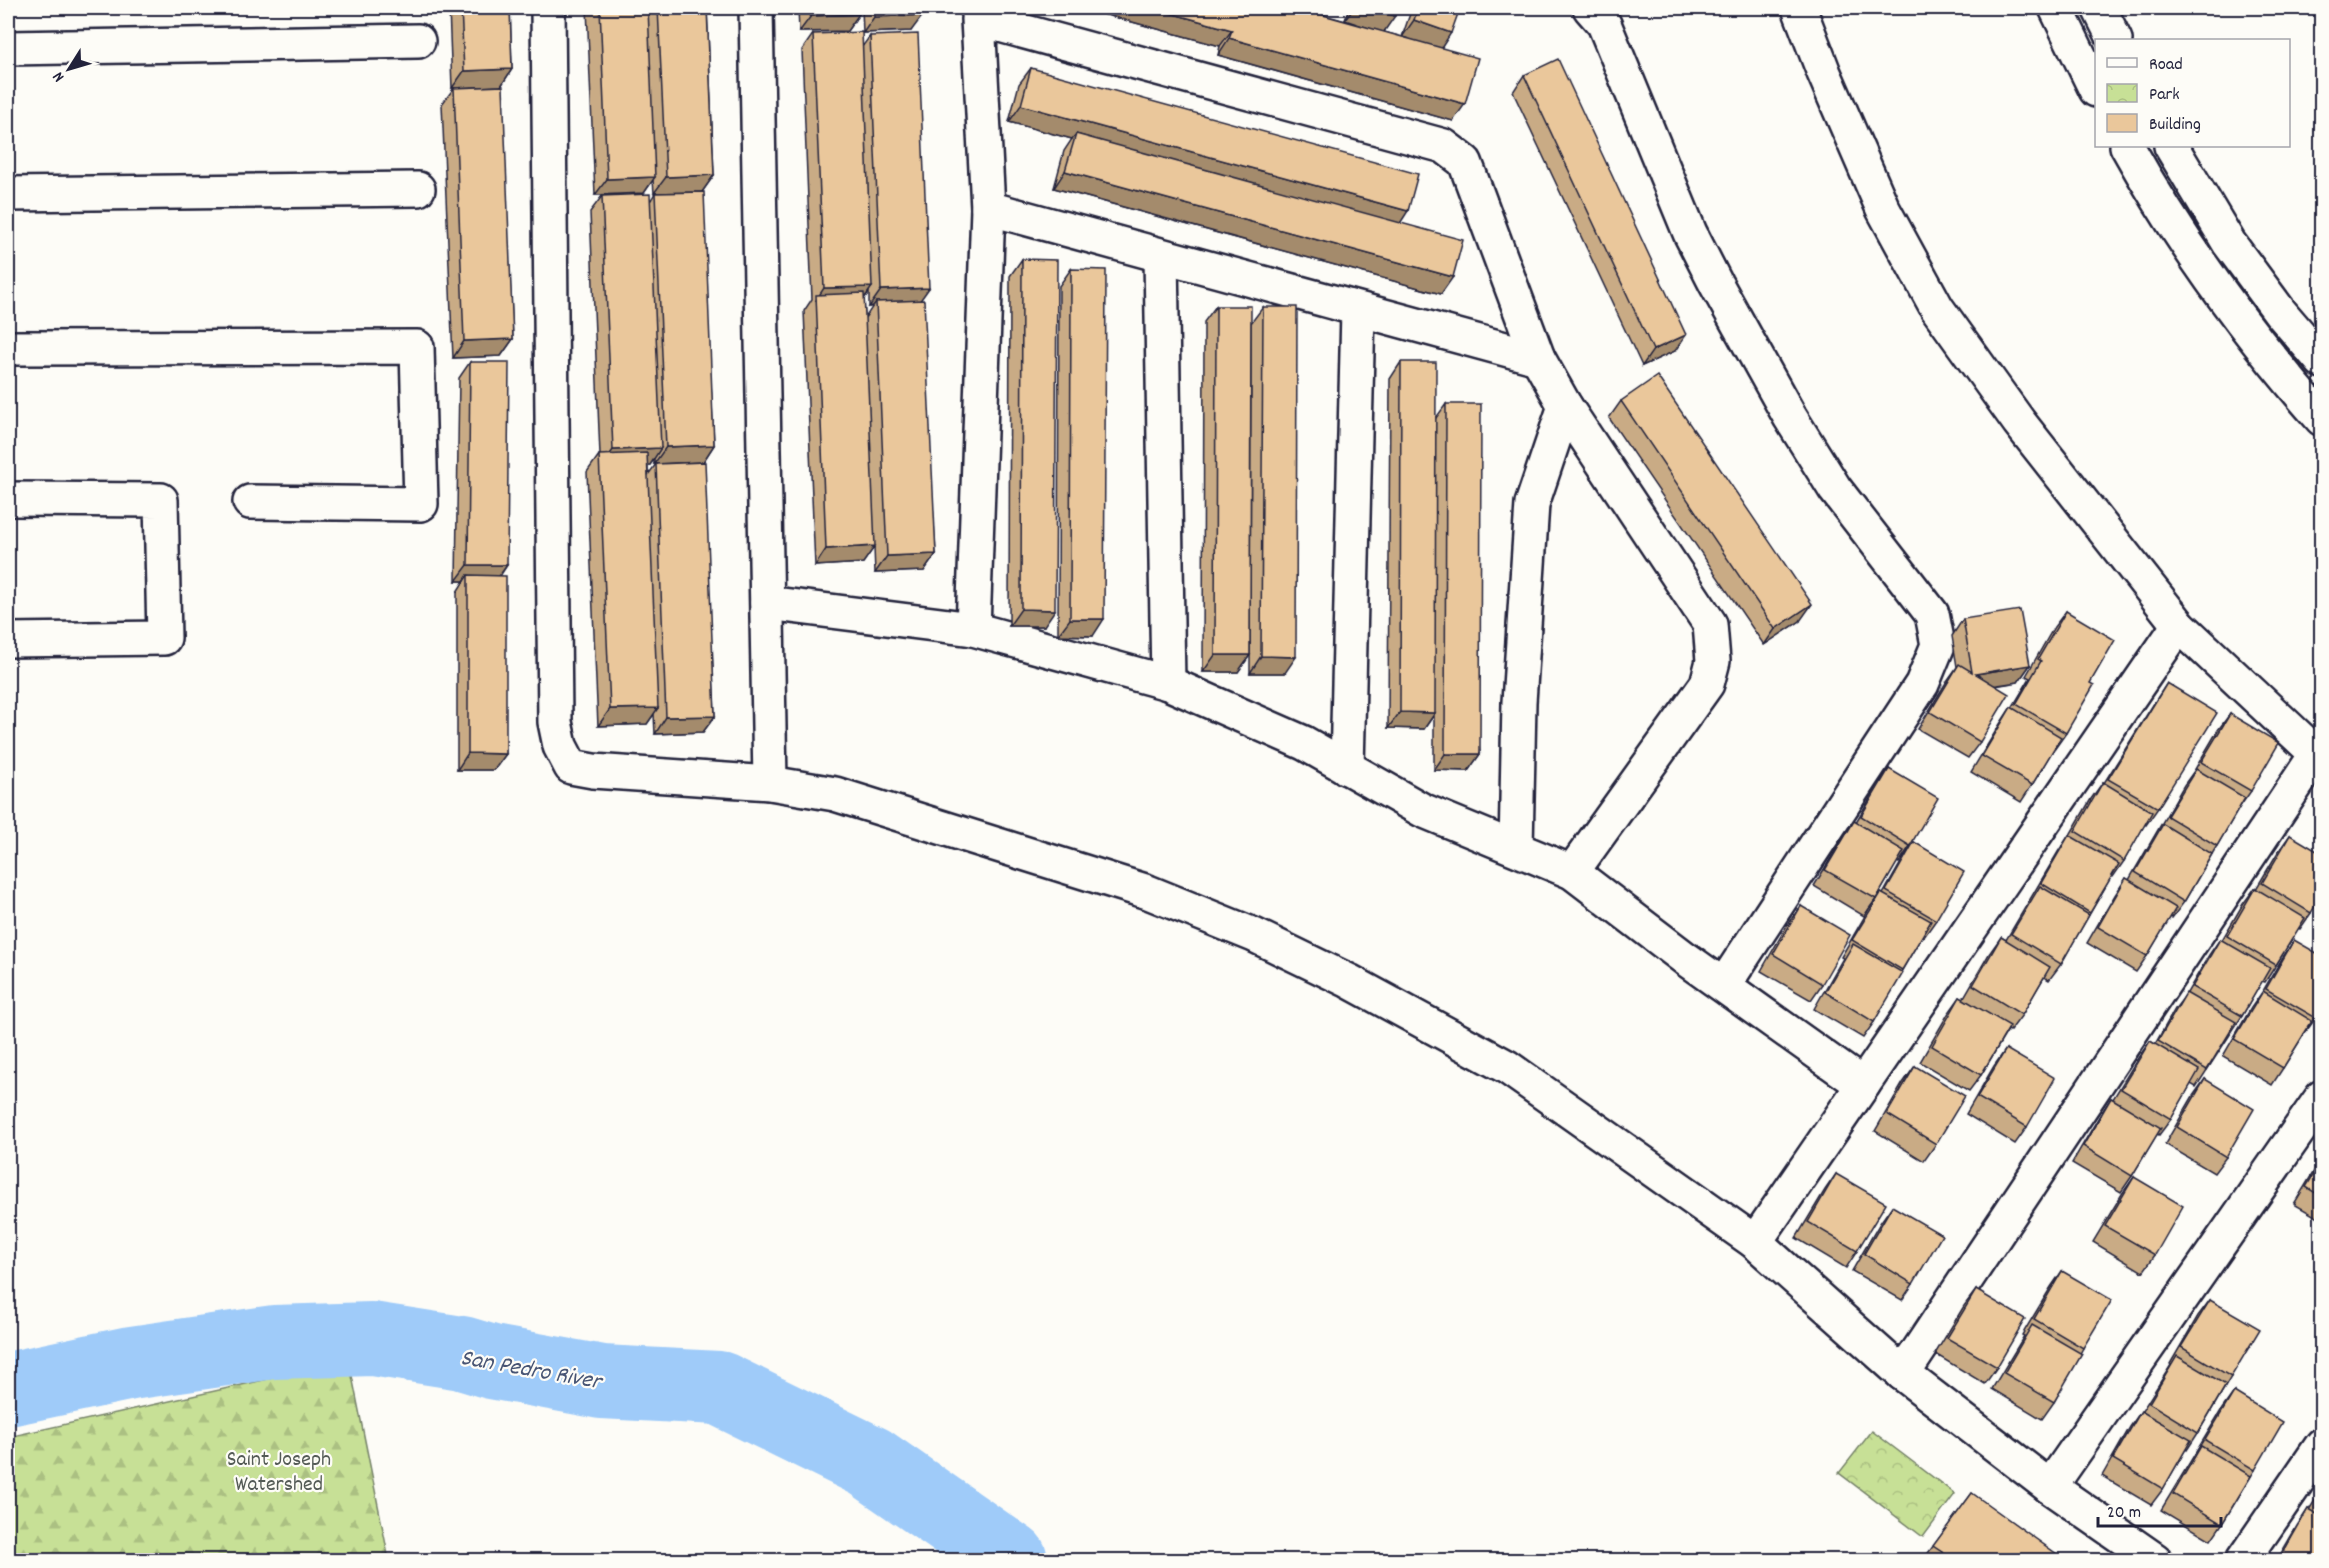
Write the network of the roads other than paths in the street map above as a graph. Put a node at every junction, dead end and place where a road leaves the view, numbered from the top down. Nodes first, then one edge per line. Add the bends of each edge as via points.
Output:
1 (548, 8) edge
2 (756, 8) edge
3 (1590, 8) edge
4 (1799, 8) edge
5 (2056, 8) edge
6 (2099, 8) edge
7 (977, 13) edge
8 (2114, 39) edge
9 (418, 41) dead end
10 (8, 48) edge
11 (2095, 86) edge
12 (2128, 147) edge
13 (2172, 147) edge
14 (418, 189) dead end
15 (8, 194) edge
16 (988, 208) junction
17 (1161, 256) junction
18 (1358, 310) junction
19 (8, 348) edge
20 (1538, 358) junction
21 (2322, 361) edge
22 (1565, 406) junction
23 (2322, 419) edge
24 (8, 499) edge
25 (250, 502) dead end
26 (767, 603) junction
27 (2179, 625) junction
28 (973, 629) junction
29 (8, 640) edge
30 (1168, 683) junction
31 (2319, 757) edge
32 (1347, 768) junction
33 (770, 783) junction
34 (1516, 848) junction
35 (1572, 872) junction
36 (1724, 985) junction
37 (1863, 1085) junction
38 (2322, 1097) edge
39 (1755, 1242) junction
40 (1903, 1374) junction
41 (2322, 1445) edge
42 (2050, 1487) junction
43 (2155, 1560) edge
44 (2243, 1560) edge

1 - 33 street via 555,722 560,746 571,767 593,771
2 - 26 street
3 - 36 street via 1604,24 1690,232 1716,284 1835,489 1932,614 1938,645 1922,684
4 - 27 street via 1883,209 1937,308 2019,422
5 - 11 street
6 - 8 street
7 - 16 street
7 - 20 street via 1444,146 1465,162
9 - 10 street
12 - 23 street via 2213,281 2279,371
13 - 21 street via 2229,243
14 - 15 street
16 - 17 street
16 - 28 street
17 - 18 street
17 - 30 street
18 - 20 street
18 - 32 street
19 - 25 street via 417,347 421,504
20 - 22 street
22 - 34 street via 1532,504 1519,702
22 - 35 street via 1710,624 1713,661 1707,684
24 - 29 street via 161,500 164,638
26 - 28 street
26 - 33 street
27 - 31 street
27 - 37 street
28 - 30 street
30 - 32 street via 1304,743
31 - 40 street
32 - 34 street via 1422,810
33 - 39 street via 835,794 1024,853 1148,892 1254,935 1349,981 1507,1067
34 - 35 street
35 - 36 street
36 - 37 street
37 - 39 street
38 - 42 street
39 - 40 street
40 - 42 street
41 - 44 street
42 - 43 street

